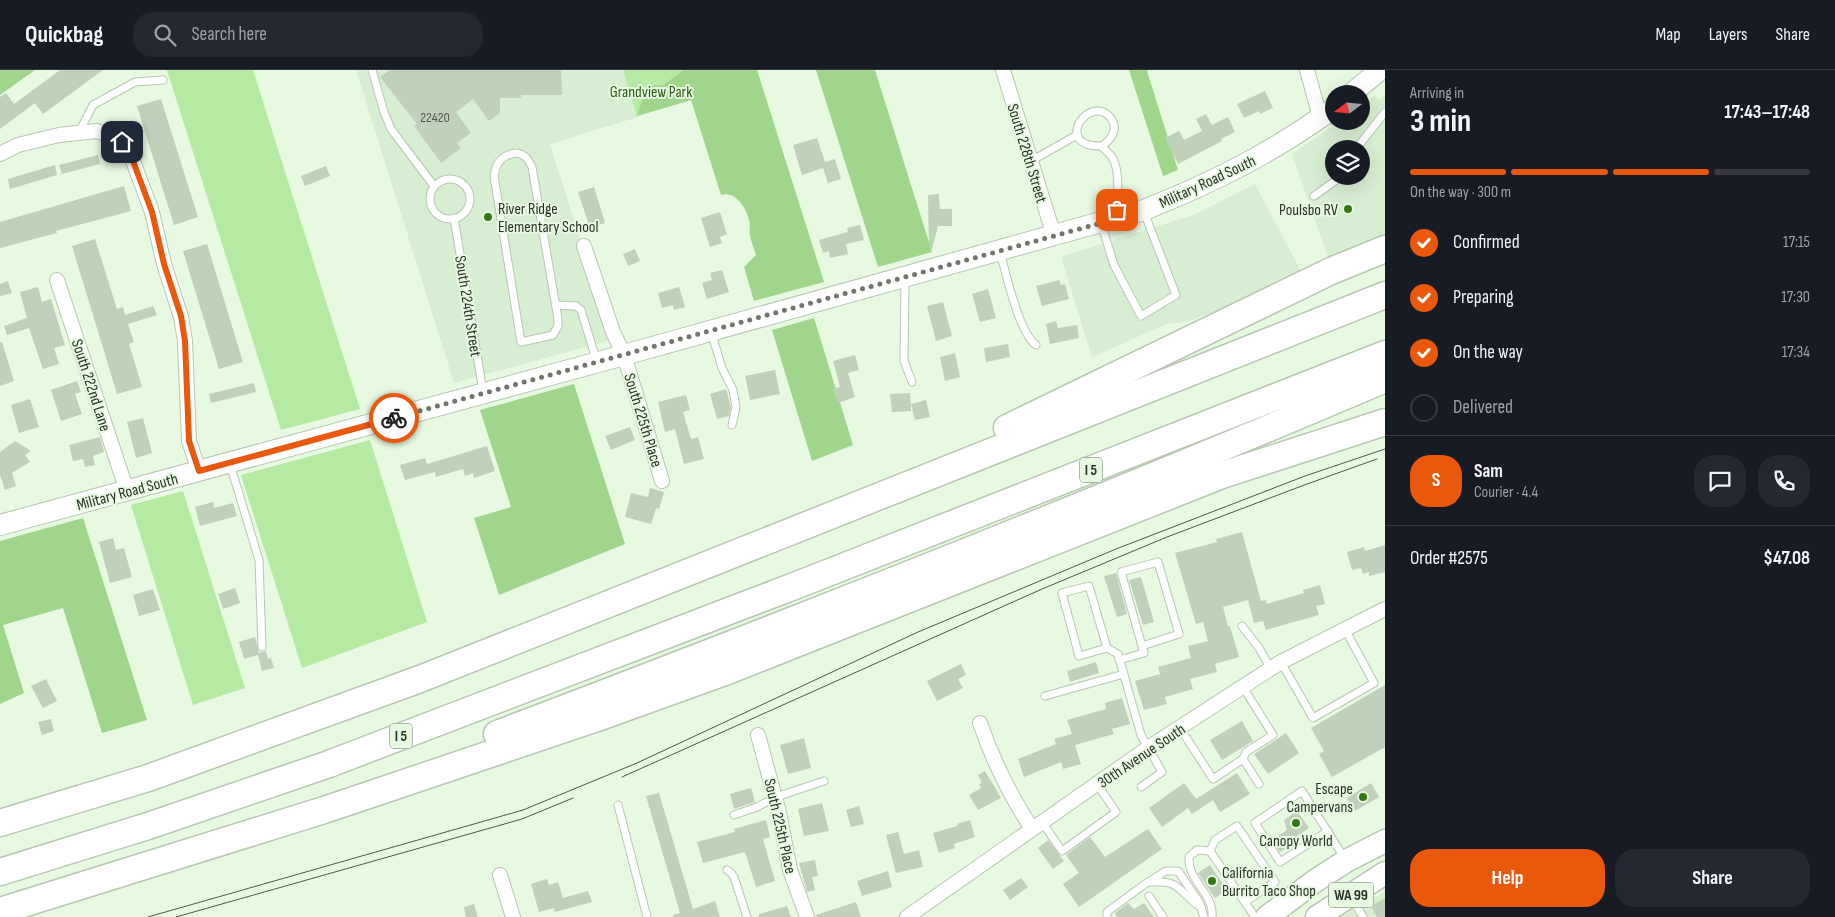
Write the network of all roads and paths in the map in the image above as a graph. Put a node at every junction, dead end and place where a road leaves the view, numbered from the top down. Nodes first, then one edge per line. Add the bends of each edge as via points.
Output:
1 (372, 70) edge
2 (1003, 70) edge
3 (1307, 70) edge
4 (1380, 70) edge
5 (163, 80) dead end
6 (1362, 85) edge
7 (1325, 109) edge
8 (1385, 112) edge
9 (1325, 114) edge
10 (79, 132) junction
11 (1077, 135) junction
12 (1363, 140) edge
13 (1102, 147) junction
14 (0, 154) edge
15 (1031, 161) junction
16 (1329, 185) edge
17 (434, 186) junction
18 (1314, 196) dead end
19 (1144, 210) junction
20 (454, 218) junction
21 (1109, 220) junction
22 (1054, 236) junction
23 (584, 246) dead end
24 (1385, 249) edge
25 (1000, 251) junction
26 (905, 277) junction
27 (57, 280) dead end
28 (1385, 295) edge
29 (556, 305) junction
30 (711, 331) junction
31 (1036, 345) dead end
32 (1385, 354) edge
33 (624, 355) junction
34 (598, 362) junction
35 (1385, 378) edge
36 (912, 382) dead end
37 (483, 394) junction
38 (1385, 422) edge
39 (732, 425) dead end
40 (230, 463) junction
41 (199, 471) junction
42 (662, 481) dead end
43 (127, 491) junction
44 (0, 525) edge
45 (795, 531) junction
46 (1385, 609) edge
47 (1242, 626) dead end
48 (1345, 629) junction
49 (1142, 646) junction
50 (262, 647) dead end
51 (1107, 648) junction
52 (1119, 660) junction
53 (1276, 665) junction
54 (1124, 674) junction
55 (1243, 687) junction
56 (1045, 696) dead end
57 (980, 723) dead end
58 (1180, 728) junction
59 (758, 734) dead end
60 (1148, 748) junction
61 (1243, 760) junction
62 (824, 781) dead end
63 (1097, 784) junction
64 (1259, 784) dead end
65 (1140, 786) dead end
66 (776, 797) junction
67 (618, 805) dead end
68 (734, 815) dead end
69 (0, 822) edge
70 (1037, 826) junction
71 (1328, 831) junction
72 (1385, 841) edge
73 (1210, 851) junction
74 (1346, 861) junction
75 (727, 870) dead end
76 (0, 872) edge
77 (1385, 873) edge
78 (500, 874) dead end
79 (1148, 882) junction
80 (1350, 895) junction
81 (52, 896) junction
82 (1149, 896) dead end
83 (1245, 902) junction
84 (1201, 907) junction
85 (0, 912) edge
86 (512, 917) edge
87 (647, 917) edge
88 (747, 917) edge
89 (807, 917) edge
90 (907, 917) edge
91 (1107, 917) edge
92 (1164, 917) edge
93 (1204, 917) edge
94 (1212, 917) edge
95 (1255, 917) edge
96 (1267, 917) edge
97 (1317, 917) edge
98 (1363, 917) edge

1 - 17 lane via 391,129
2 - 15 street, South 228th Street
3 - 7 street
4 - 6 main road
5 - 10 lane via 135,82 93,105
8 - 12 lane
9 - 19 main road, Military Road South via 1243,166
10 - 14 street via 18,145
10 - 41 street via 96,131 122,142 130,153 152,212 181,316 189,441
11 - 13 lane via 1087,144
11 - 13 lane via 1084,116 1099,111 1106,114 1114,124 1114,132
11 - 15 lane
13 - 21 lane via 1117,168
15 - 22 street, South 228th Street
16 - 18 lane
17 - 20 lane via 430,197 433,209 442,217
17 - 20 lane via 445,179 452,179 468,191 470,197 466,210
19 - 21 main road, Military Road South
19 - 21 lane via 1176,295 1141,316 1114,265
20 - 37 lane, South 224th Street
21 - 22 main road, Military Road South
22 - 25 main road, Military Road South
23 - 33 street, South 225th Place via 612,332
24 - 45 highway via 1331,271
25 - 26 main road, Military Road South
25 - 31 lane via 1019,316 1031,342
26 - 30 main road, Military Road South
26 - 36 lane via 904,361
27 - 43 street, South 222nd Lane
28 - 45 highway
29 - 29 lane via 532,167 522,154 508,154 498,162 494,176 521,342 553,335 558,326
29 - 34 lane via 576,306 581,310
30 - 33 main road, Military Road South
30 - 39 lane via 722,368 733,390 736,407
32 - 76 highway, I 5 via 807,582 329,764
33 - 34 main road, Military Road South
33 - 42 street, South 225th Place
34 - 37 main road, Military Road South
35 - 81 highway via 1222,448 729,646
37 - 40 main road, Military Road South
38 - 81 highway via 1222,475 740,666 600,717 324,810
40 - 41 main road, Military Road South
40 - 50 lane via 259,560
41 - 43 main road, Military Road South
43 - 44 main road, Military Road South
45 - 69 highway via 290,728 148,778
46 - 48 street, 30th Avenue South
47 - 53 lane
48 - 53 street, 30th Avenue South
48 - 53 lane via 1374,683 1313,718
49 - 49 lane via 1121,572 1158,562 1179,634
49 - 52 lane via 1144,653
51 - 51 lane via 1089,586 1062,593 1079,656
51 - 52 lane via 1118,654
52 - 54 lane
53 - 55 street, 30th Avenue South
54 - 56 lane
54 - 60 lane via 1141,735
55 - 58 street, 30th Avenue South
55 - 61 lane via 1273,735 1246,752
57 - 70 street via 1006,787
58 - 60 street, 30th Avenue South
58 - 61 lane via 1213,779
59 - 66 street, South 225th Place
60 - 63 street, 30th Avenue South
60 - 65 lane via 1162,772
61 - 64 lane
62 - 66 lane
63 - 70 street, 30th Avenue South
63 - 70 lane via 1116,812 1062,851
66 - 68 lane
66 - 89 street, South 225th Place via 790,870
67 - 87 lane
70 - 90 street, 30th Avenue South
71 - 71 lane via 1302,791 1255,823 1280,862
71 - 74 lane
72 - 74 main road, WA 99
73 - 83 lane
73 - 83 lane via 1215,840 1237,826 1275,882
73 - 94 lane via 1197,850 1189,858 1188,868 1213,908
74 - 96 main road, WA 99
75 - 88 lane via 734,877
77 - 80 main road, WA 99
78 - 86 street
79 - 84 lane via 1167,882 1180,888
79 - 84 lane via 1166,871 1178,871
79 - 91 lane via 1107,912
80 - 97 main road, WA 99
80 - 98 lane
81 - 85 highway
82 - 92 lane
83 - 95 lane
84 - 93 lane

